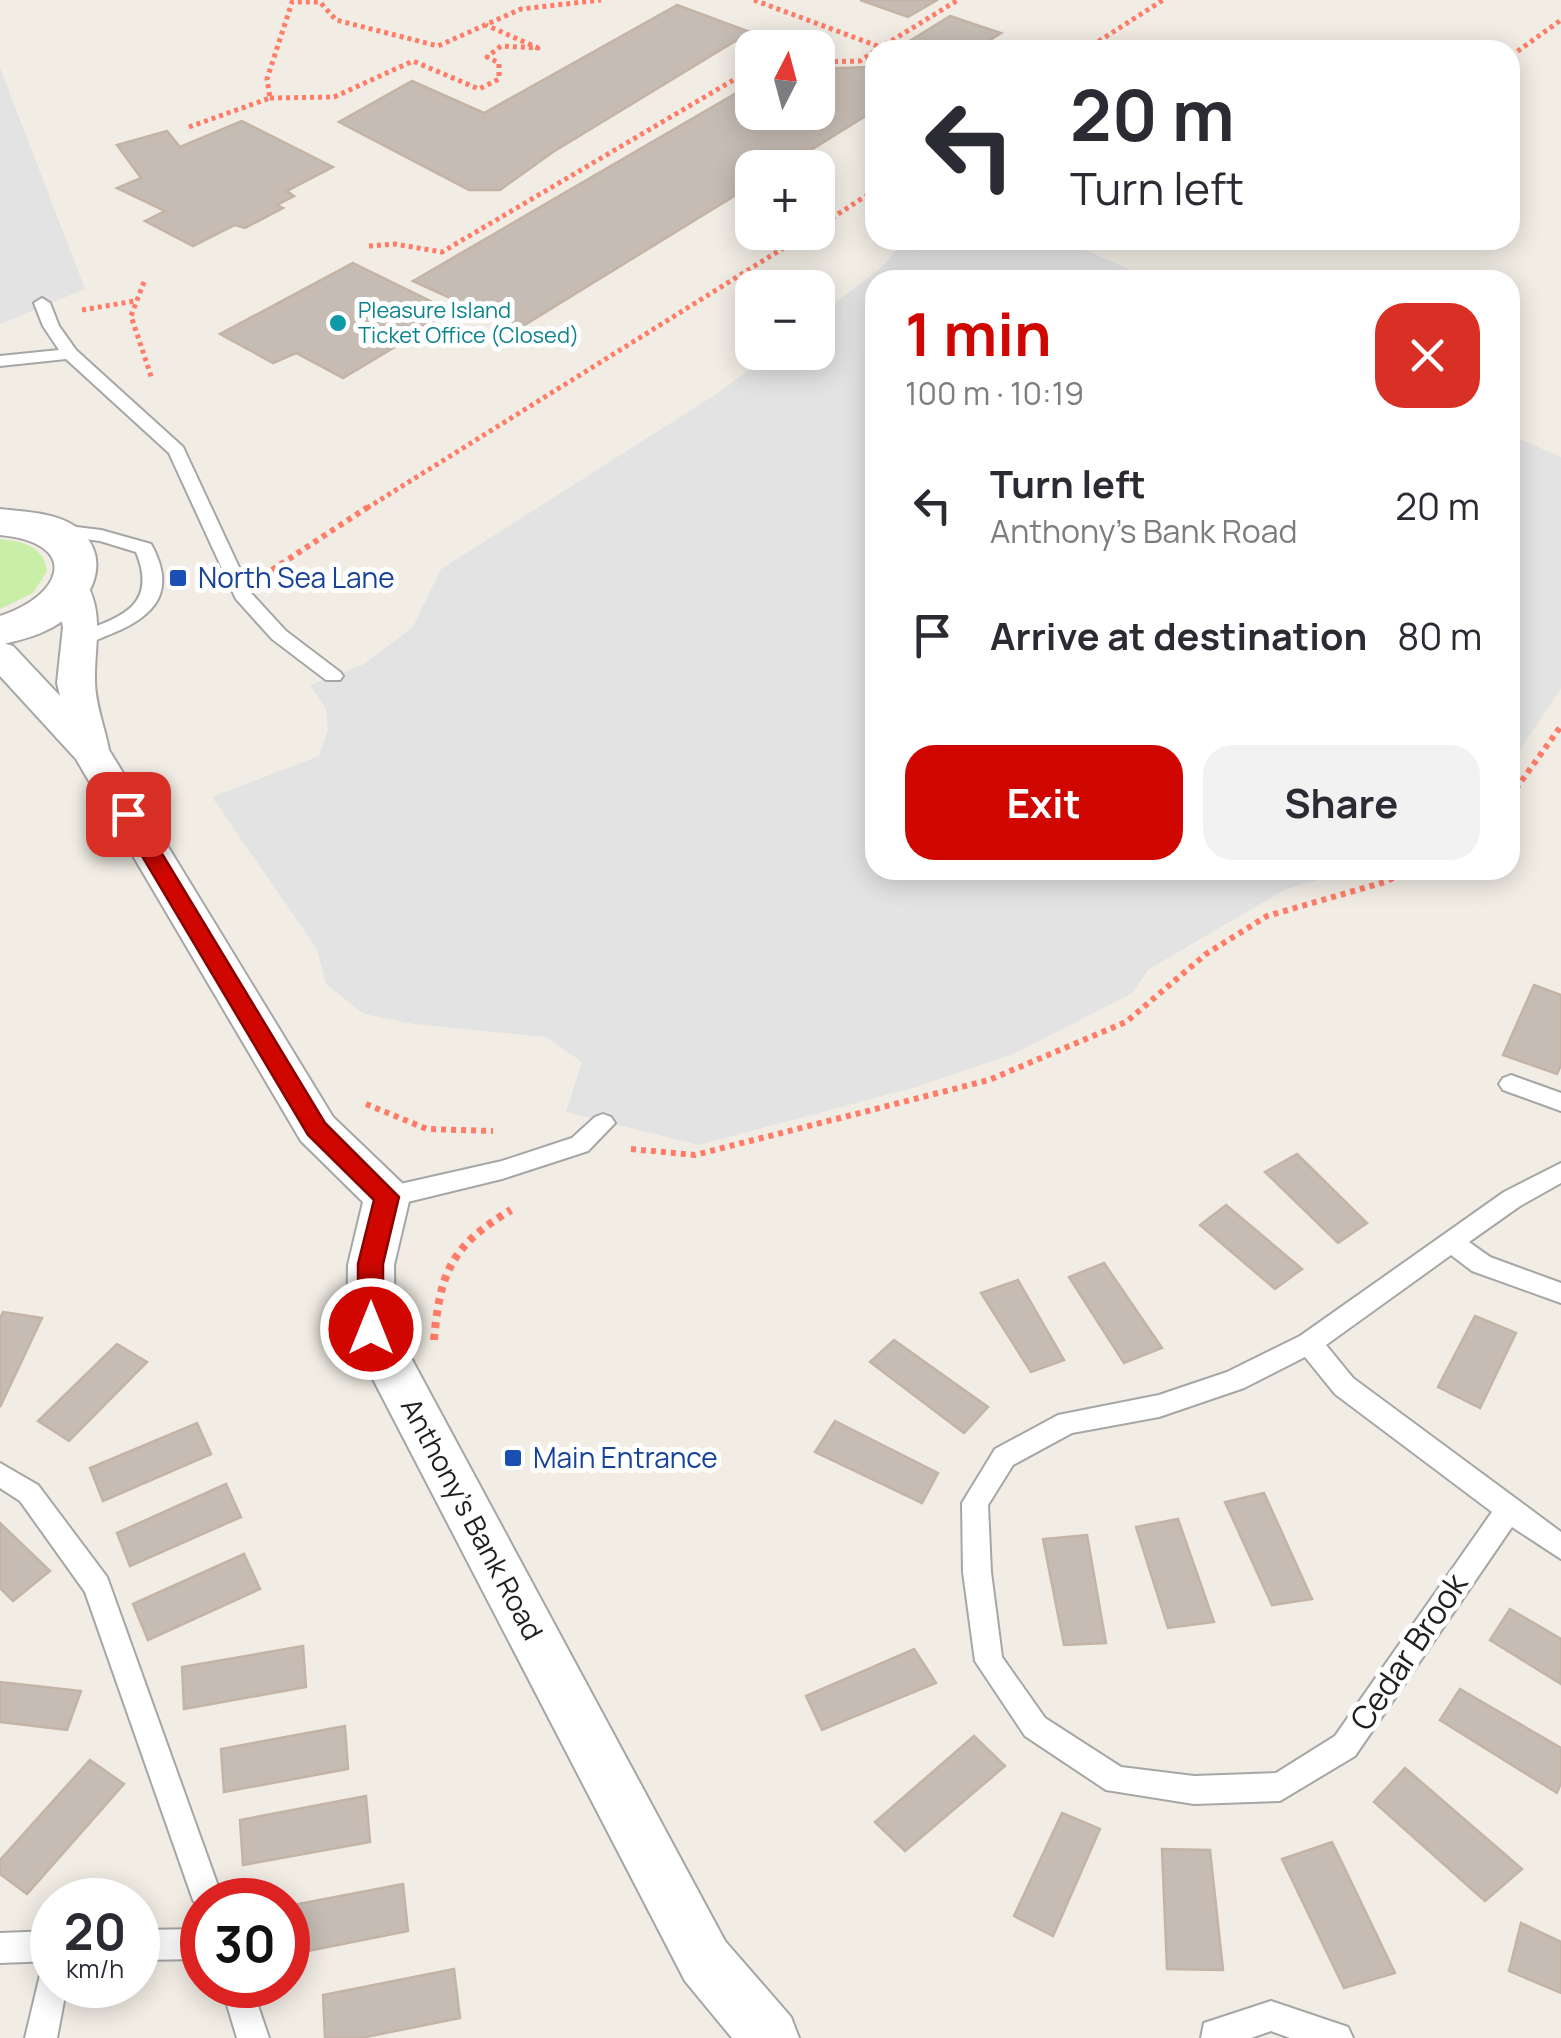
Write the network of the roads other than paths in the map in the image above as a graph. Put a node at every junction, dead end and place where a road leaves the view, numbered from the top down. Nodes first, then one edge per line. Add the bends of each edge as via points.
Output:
1 (42, 303) dead end
2 (70, 354) junction
3 (0, 361) edge
4 (0, 494) edge
5 (27, 526) edge
6 (72, 589) junction
7 (0, 631) edge
8 (80, 639) junction
9 (0, 654) edge
10 (333, 676) dead end
11 (90, 751) junction
12 (1510, 1084) dead end
13 (1561, 1102) edge
14 (602, 1123) dead end
15 (1561, 1172) edge
16 (387, 1197) junction
17 (1452, 1243) junction
18 (1561, 1293) edge
19 (1308, 1343) junction
20 (0, 1474) edge
21 (1509, 1509) junction
22 (1561, 1547) edge
23 (200, 1878) edge
24 (30, 1947) edge
25 (0, 1948) edge
26 (47, 2008) edge
27 (243, 2008) edge
28 (1215, 2034) dead end
29 (41, 2038) edge
30 (253, 2038) edge
31 (770, 2038) edge
32 (1337, 2038) edge

1 - 2 lane
2 - 3 lane
2 - 10 lane via 177,451 242,594 279,635
4 - 5 street
5 - 6 street via 66,540 78,571
5 - 8 lane via 144,548 154,566 150,597 137,617
6 - 7 street via 34,620
6 - 8 street
8 - 11 street via 76,683
9 - 11 street
11 - 16 street via 317,1129
12 - 13 lane
14 - 16 lane via 580,1144
15 - 17 lane, Cedar Brook
16 - 31 street, Anthony's Bank Road via 371,1264 371,1329 706,1961
17 - 18 lane via 1481,1264
17 - 19 lane, Cedar Brook
19 - 21 lane via 1344,1386
19 - 21 lane, Cedar Brook via 1235,1380 1159,1406 1068,1423 1004,1457 975,1504 976,1572 989,1660 1036,1727 1116,1780 1194,1790 1280,1787 1346,1746
20 - 23 lane via 29,1494 97,1586
21 - 22 lane
24 - 25 lane
26 - 29 lane
27 - 30 lane
28 - 32 lane via 1271,2016

